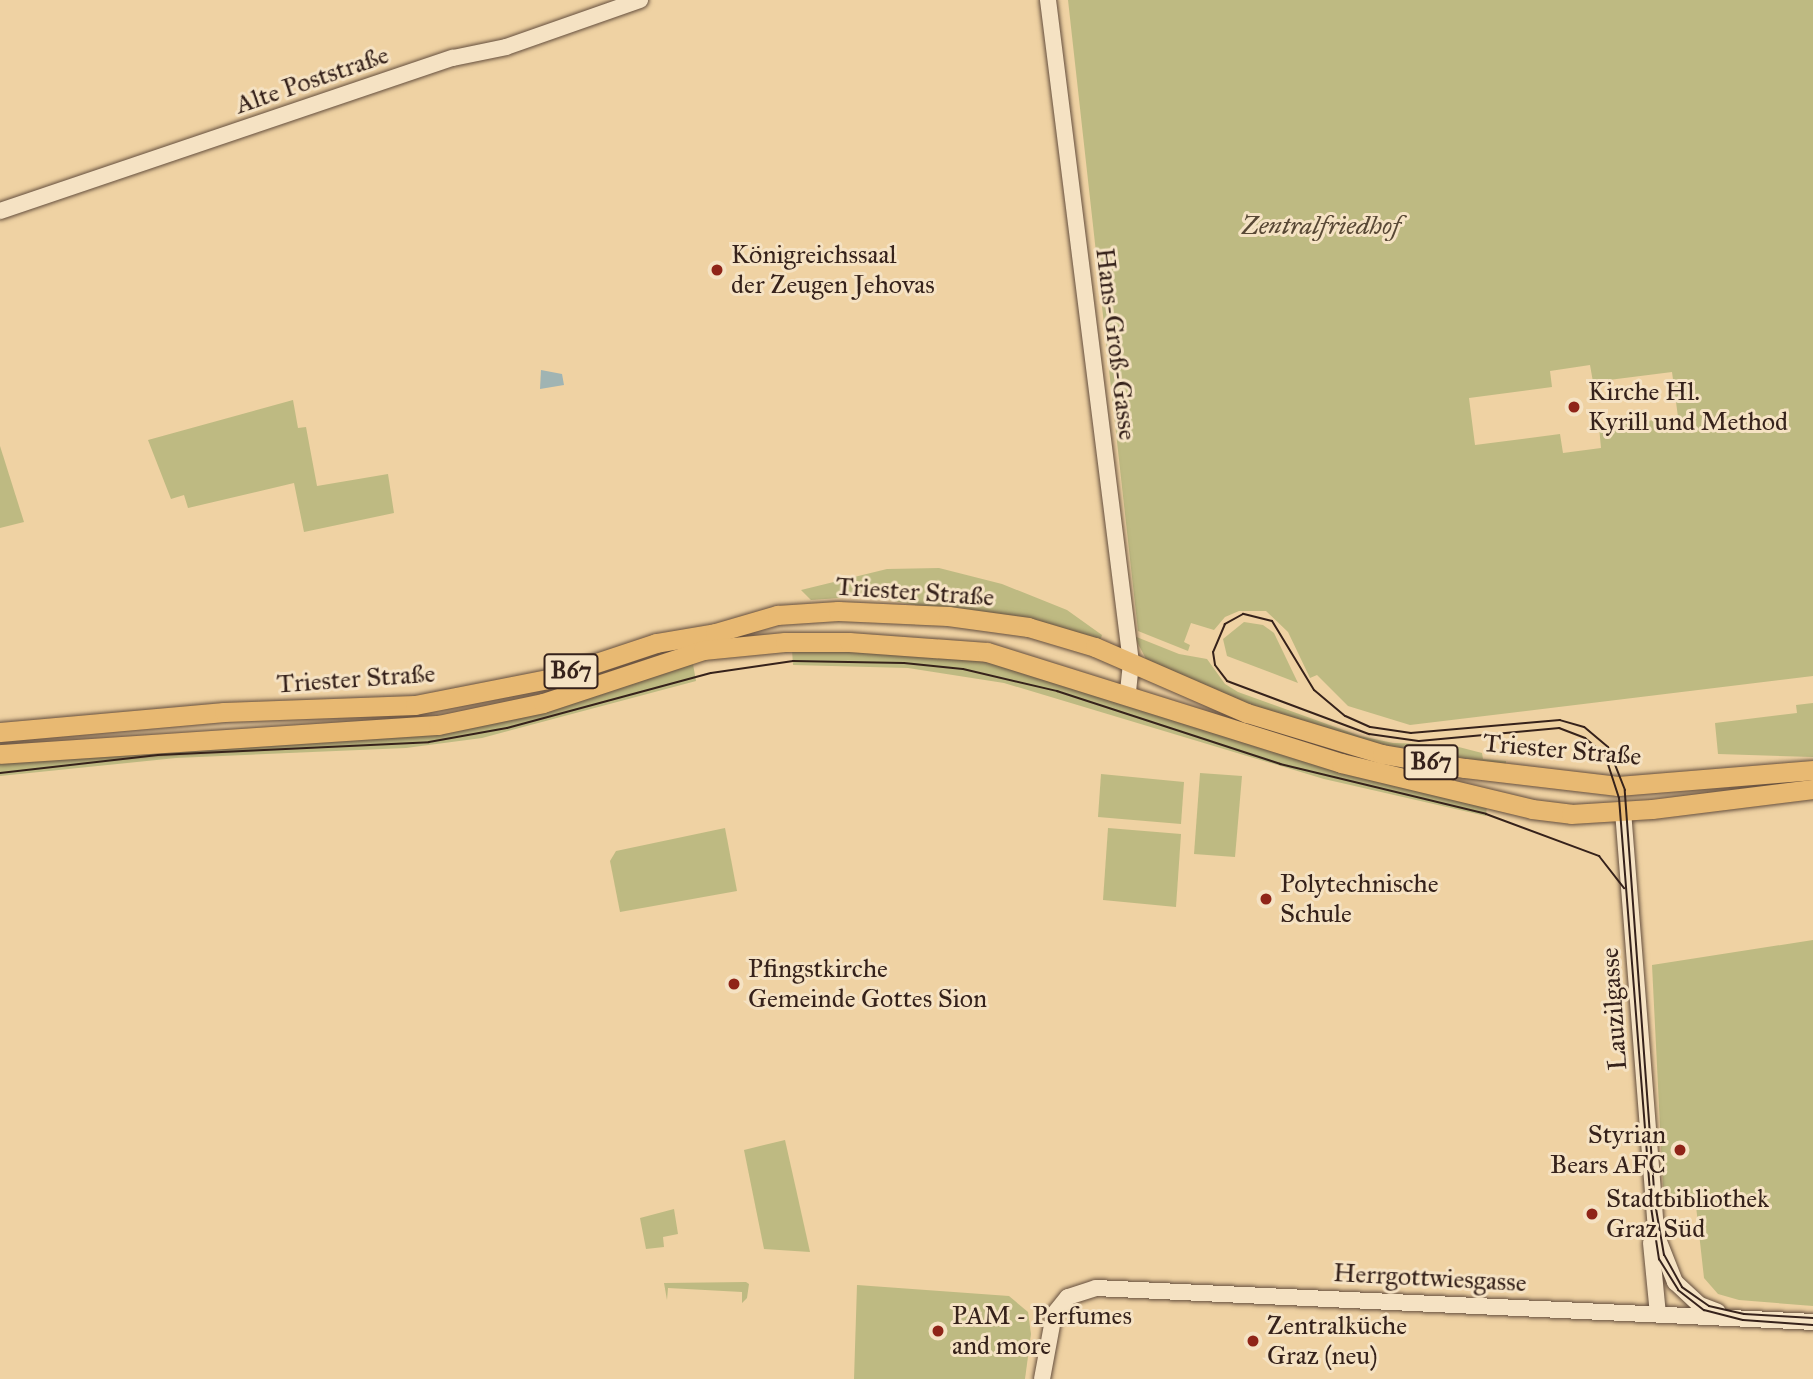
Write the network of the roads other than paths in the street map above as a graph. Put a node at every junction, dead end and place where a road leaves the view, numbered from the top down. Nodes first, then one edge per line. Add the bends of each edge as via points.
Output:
1 (640, 0) edge
2 (1048, 0) edge
3 (0, 211) edge
4 (1131, 663) junction
5 (1128, 693) junction
6 (0, 732) edge
7 (0, 754) edge
8 (1813, 769) edge
9 (1813, 789) edge
10 (1623, 811) junction
11 (1653, 1204) junction
12 (1685, 1293) junction
13 (1658, 1314) junction
14 (1728, 1315) junction
15 (1813, 1322) edge
16 (1042, 1379) edge

1 - 3 street, Alte Poststraße
2 - 4 street, Hans-Groß-Gasse
4 - 5 street, Hans-Groß-Gasse
4 - 6 main road, Triester Straße / B67 via 1028,627 948,616 838,611 777,615 715,633 656,643 548,680 415,705 224,712
4 - 8 main road, Triester Straße / B67 via 1247,713 1382,754 1465,768 1618,786
5 - 7 main road, Triester Straße / B67 via 986,652 785,642 704,650 543,703 438,725
5 - 10 main road, Triester Straße / B67 via 1341,763 1532,809 1571,814
9 - 10 main road, Triester Straße / B67
10 - 11 street, Lauzilgasse
11 - 12 street, Lauzilgasse via 1662,1257
11 - 13 street, Lauzilgasse via 1649,1231
12 - 13 street via 1681,1304
12 - 14 street
13 - 14 street, Herrgottwiesgasse
13 - 16 street, Herrgottwiesgasse via 1096,1287 1068,1297 1054,1314
14 - 15 street, Herrgottwiesgasse

